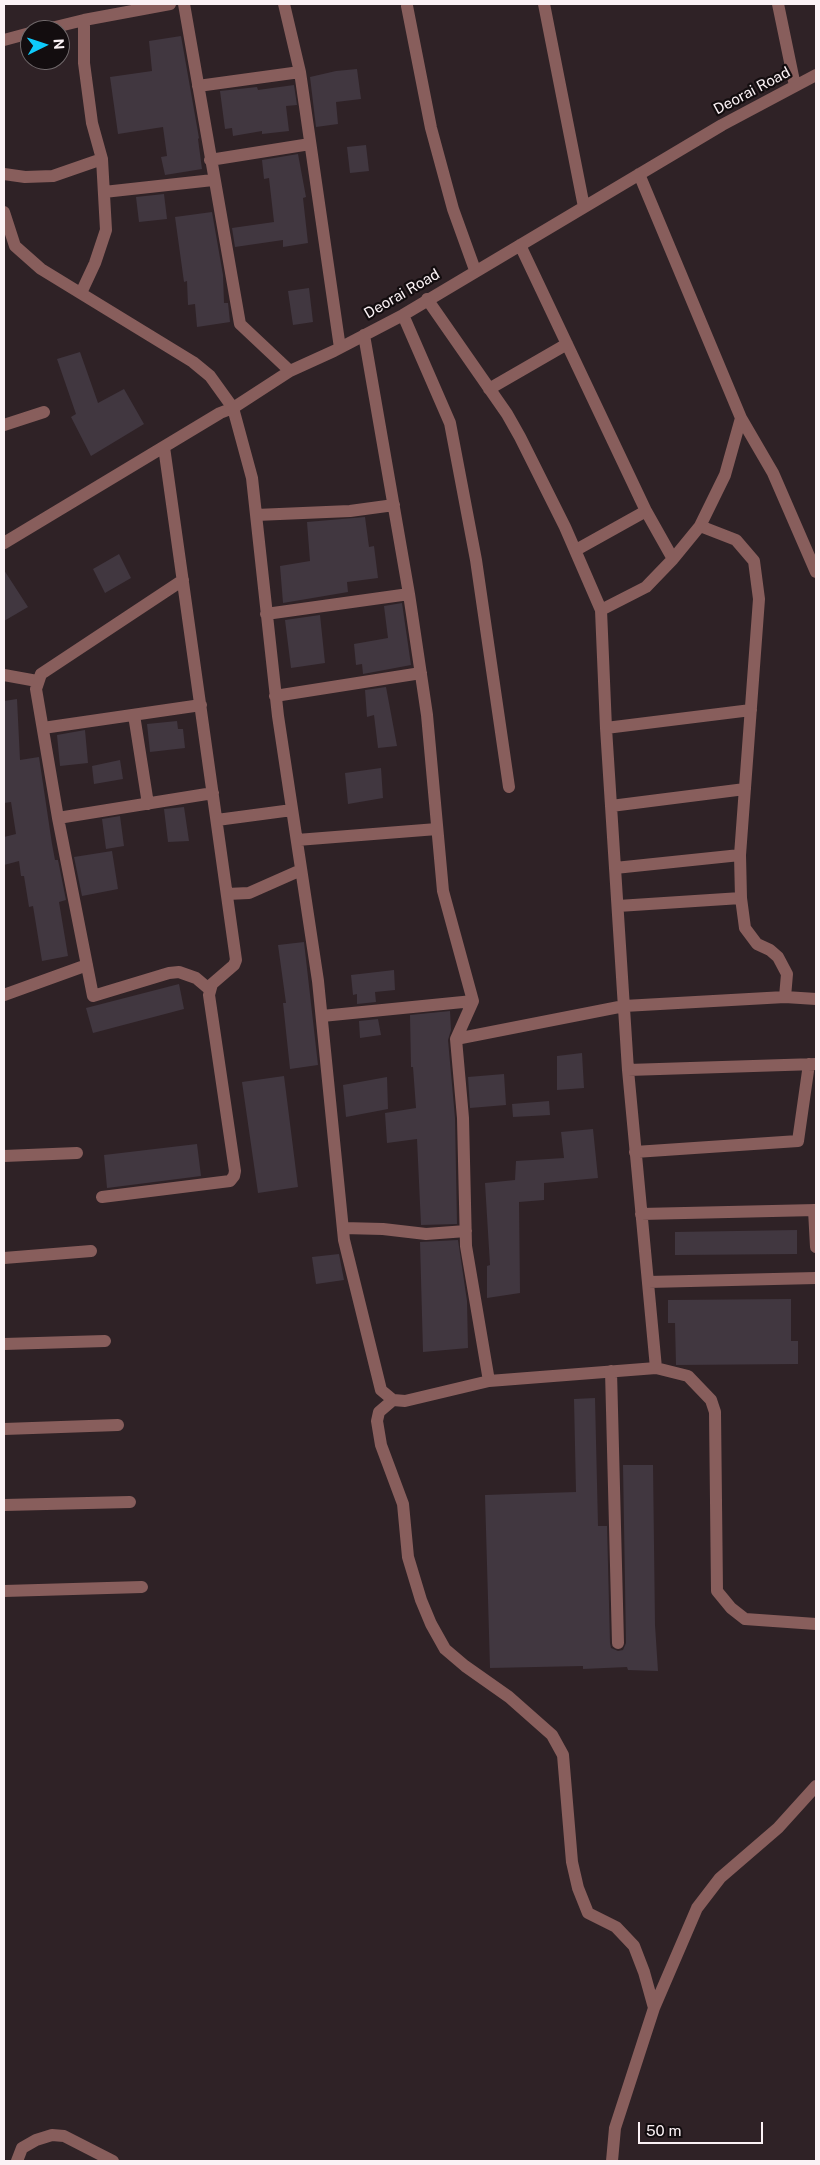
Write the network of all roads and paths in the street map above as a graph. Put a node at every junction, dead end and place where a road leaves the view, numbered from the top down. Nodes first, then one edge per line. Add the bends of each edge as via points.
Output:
1 (170, 4) edge
2 (184, 4) edge
3 (284, 4) edge
4 (544, 4) edge
5 (778, 4) edge
6 (407, 6) dead end
7 (84, 20) junction
8 (70, 23) edge
9 (20, 36) edge
10 (4, 40) edge
11 (300, 72) junction
12 (816, 75) edge
13 (198, 86) junction
14 (795, 86) junction
15 (310, 144) junction
16 (102, 158) junction
17 (210, 160) junction
18 (4, 174) edge
19 (639, 174) junction
20 (213, 180) junction
21 (104, 192) junction
22 (584, 207) junction
23 (4, 212) edge
24 (520, 245) junction
25 (475, 270) junction
26 (81, 293) junction
27 (427, 299) junction
28 (403, 315) junction
29 (364, 335) junction
30 (567, 344) junction
31 (340, 348) junction
32 (290, 371) junction
33 (489, 389) junction
34 (233, 408) junction
35 (44, 412) dead end
36 (741, 418) junction
37 (4, 425) edge
38 (164, 447) junction
39 (394, 505) junction
40 (646, 511) junction
41 (256, 515) junction
42 (700, 526) junction
43 (4, 543) edge
44 (576, 550) junction
45 (673, 559) junction
46 (816, 572) edge
47 (183, 580) junction
48 (409, 594) junction
49 (601, 610) junction
50 (266, 614) junction
51 (421, 673) junction
52 (4, 675) edge
53 (38, 681) junction
54 (275, 696) junction
55 (201, 705) junction
56 (751, 710) junction
57 (134, 716) junction
58 (43, 728) junction
59 (606, 728) junction
60 (510, 787) dead end
61 (745, 789) junction
62 (213, 793) junction
63 (148, 804) junction
64 (611, 806) junction
65 (292, 810) junction
66 (58, 818) junction
67 (217, 820) junction
68 (438, 829) junction
69 (297, 840) junction
70 (740, 855) junction
71 (615, 868) junction
72 (301, 870) junction
73 (228, 894) junction
74 (742, 898) junction
75 (618, 906) junction
76 (87, 965) junction
77 (209, 989) junction
78 (4, 995) edge
79 (785, 997) junction
80 (816, 999) edge
81 (473, 1001) junction
82 (624, 1006) junction
83 (322, 1016) junction
84 (456, 1039) junction
85 (813, 1064) edge
86 (628, 1070) junction
87 (636, 1152) junction
88 (77, 1153) dead end
89 (4, 1156) edge
90 (102, 1197) dead end
91 (815, 1210) edge
92 (642, 1214) junction
93 (343, 1228) junction
94 (466, 1231) junction
95 (816, 1247) edge
96 (91, 1250) dead end
97 (4, 1258) edge
98 (816, 1278) edge
99 (648, 1282) junction
100 (105, 1341) dead end
101 (4, 1344) edge
102 (656, 1368) junction
103 (611, 1371) junction
104 (489, 1381) junction
105 (393, 1400) junction
106 (118, 1425) dead end
107 (4, 1429) edge
108 (130, 1502) dead end
109 (4, 1505) edge
110 (142, 1587) dead end
111 (4, 1591) edge
112 (816, 1624) edge
113 (618, 1643) dead end
114 (816, 1786) edge
115 (654, 2008) junction
116 (17, 2161) edge
117 (113, 2161) edge
118 (612, 2161) edge

1 - 7 street
2 - 13 street
3 - 11 street
4 - 22 street
5 - 14 street
6 - 25 street via 431,128 453,209
7 - 8 street
7 - 16 street via 84,63 92,123
9 - 10 street
11 - 13 street
11 - 15 street
12 - 14 street, Deorai Road
13 - 17 street
14 - 19 street, Deorai Road
15 - 17 street
15 - 31 street
16 - 18 street via 53,176
16 - 21 street
17 - 20 street
19 - 22 street, Deorai Road
19 - 36 street
20 - 21 street
20 - 32 street via 240,324
21 - 26 street via 106,230
22 - 24 street, Deorai Road
23 - 26 street via 15,246 41,269
24 - 25 street, Deorai Road
24 - 30 street
25 - 27 street, Deorai Road
26 - 34 street via 193,362 210,376
27 - 28 street, Deorai Road
27 - 33 street
28 - 29 street, Deorai Road
28 - 60 street via 450,422 476,560
29 - 31 street, Deorai Road
29 - 39 street
30 - 33 street
30 - 40 street
31 - 32 street, Deorai Road
32 - 34 street, Deorai Road
33 - 44 street via 520,437
34 - 38 street, Deorai Road
34 - 41 street via 252,478
35 - 37 street
36 - 42 street via 725,474
36 - 46 street via 773,473
38 - 43 street, Deorai Road
38 - 47 street
39 - 41 street via 350,511
39 - 48 street
40 - 44 street
40 - 45 street
41 - 50 street
42 - 45 street
42 - 56 street via 736,540 754,561 760,599
44 - 49 street
45 - 49 street via 646,587
47 - 53 street via 41,674
47 - 55 street
48 - 50 street
48 - 51 street
49 - 59 street
50 - 54 street
51 - 54 street
51 - 68 street
52 - 53 street
53 - 58 street via 37,698
54 - 65 street
55 - 57 street
55 - 62 street
56 - 59 street
56 - 61 street
57 - 58 street
57 - 63 street
58 - 66 street
59 - 64 street
61 - 64 street
61 - 70 street
62 - 63 street
62 - 67 street
63 - 66 street
64 - 71 street
65 - 67 street
65 - 69 street
66 - 76 street
67 - 73 street
68 - 69 street
68 - 81 street via 443,890
69 - 72 street
70 - 71 street
70 - 74 street
71 - 75 street
72 - 73 street via 249,893
72 - 83 street
73 - 77 street via 236,960
74 - 75 street
74 - 79 street via 745,928 757,944 778,957 787,974
75 - 82 street
76 - 77 street via 93,996 179,972 196,978
76 - 78 street
77 - 90 street via 234,1176 230,1181
79 - 80 street
79 - 82 street
81 - 83 street
81 - 84 street
82 - 84 street
82 - 86 street
83 - 93 street
84 - 94 street via 463,1118
85 - 86 street
85 - 87 street via 798,1142
86 - 87 street
87 - 92 street
88 - 89 street
91 - 92 street
91 - 95 street
92 - 99 street
93 - 94 street via 426,1234
93 - 105 street via 381,1390
94 - 104 street
96 - 97 street
98 - 99 street
99 - 102 street
100 - 101 street
102 - 103 street
102 - 112 street via 688,1376 707,1394 715,1412 717,1591 745,1620
103 - 104 street
103 - 113 street
104 - 105 street via 405,1401
105 - 115 street via 379,1412 377,1421 381,1445 403,1504 408,1557 431,1624 445,1649 509,1697 552,1735 563,1755 572,1862 578,1888 588,1913 616,1927 634,1946
106 - 107 street
108 - 109 street
110 - 111 street
114 - 115 street via 778,1828 720,1878 697,1908
115 - 118 street via 616,2128
116 - 117 street via 22,2148 52,2135 64,2136

